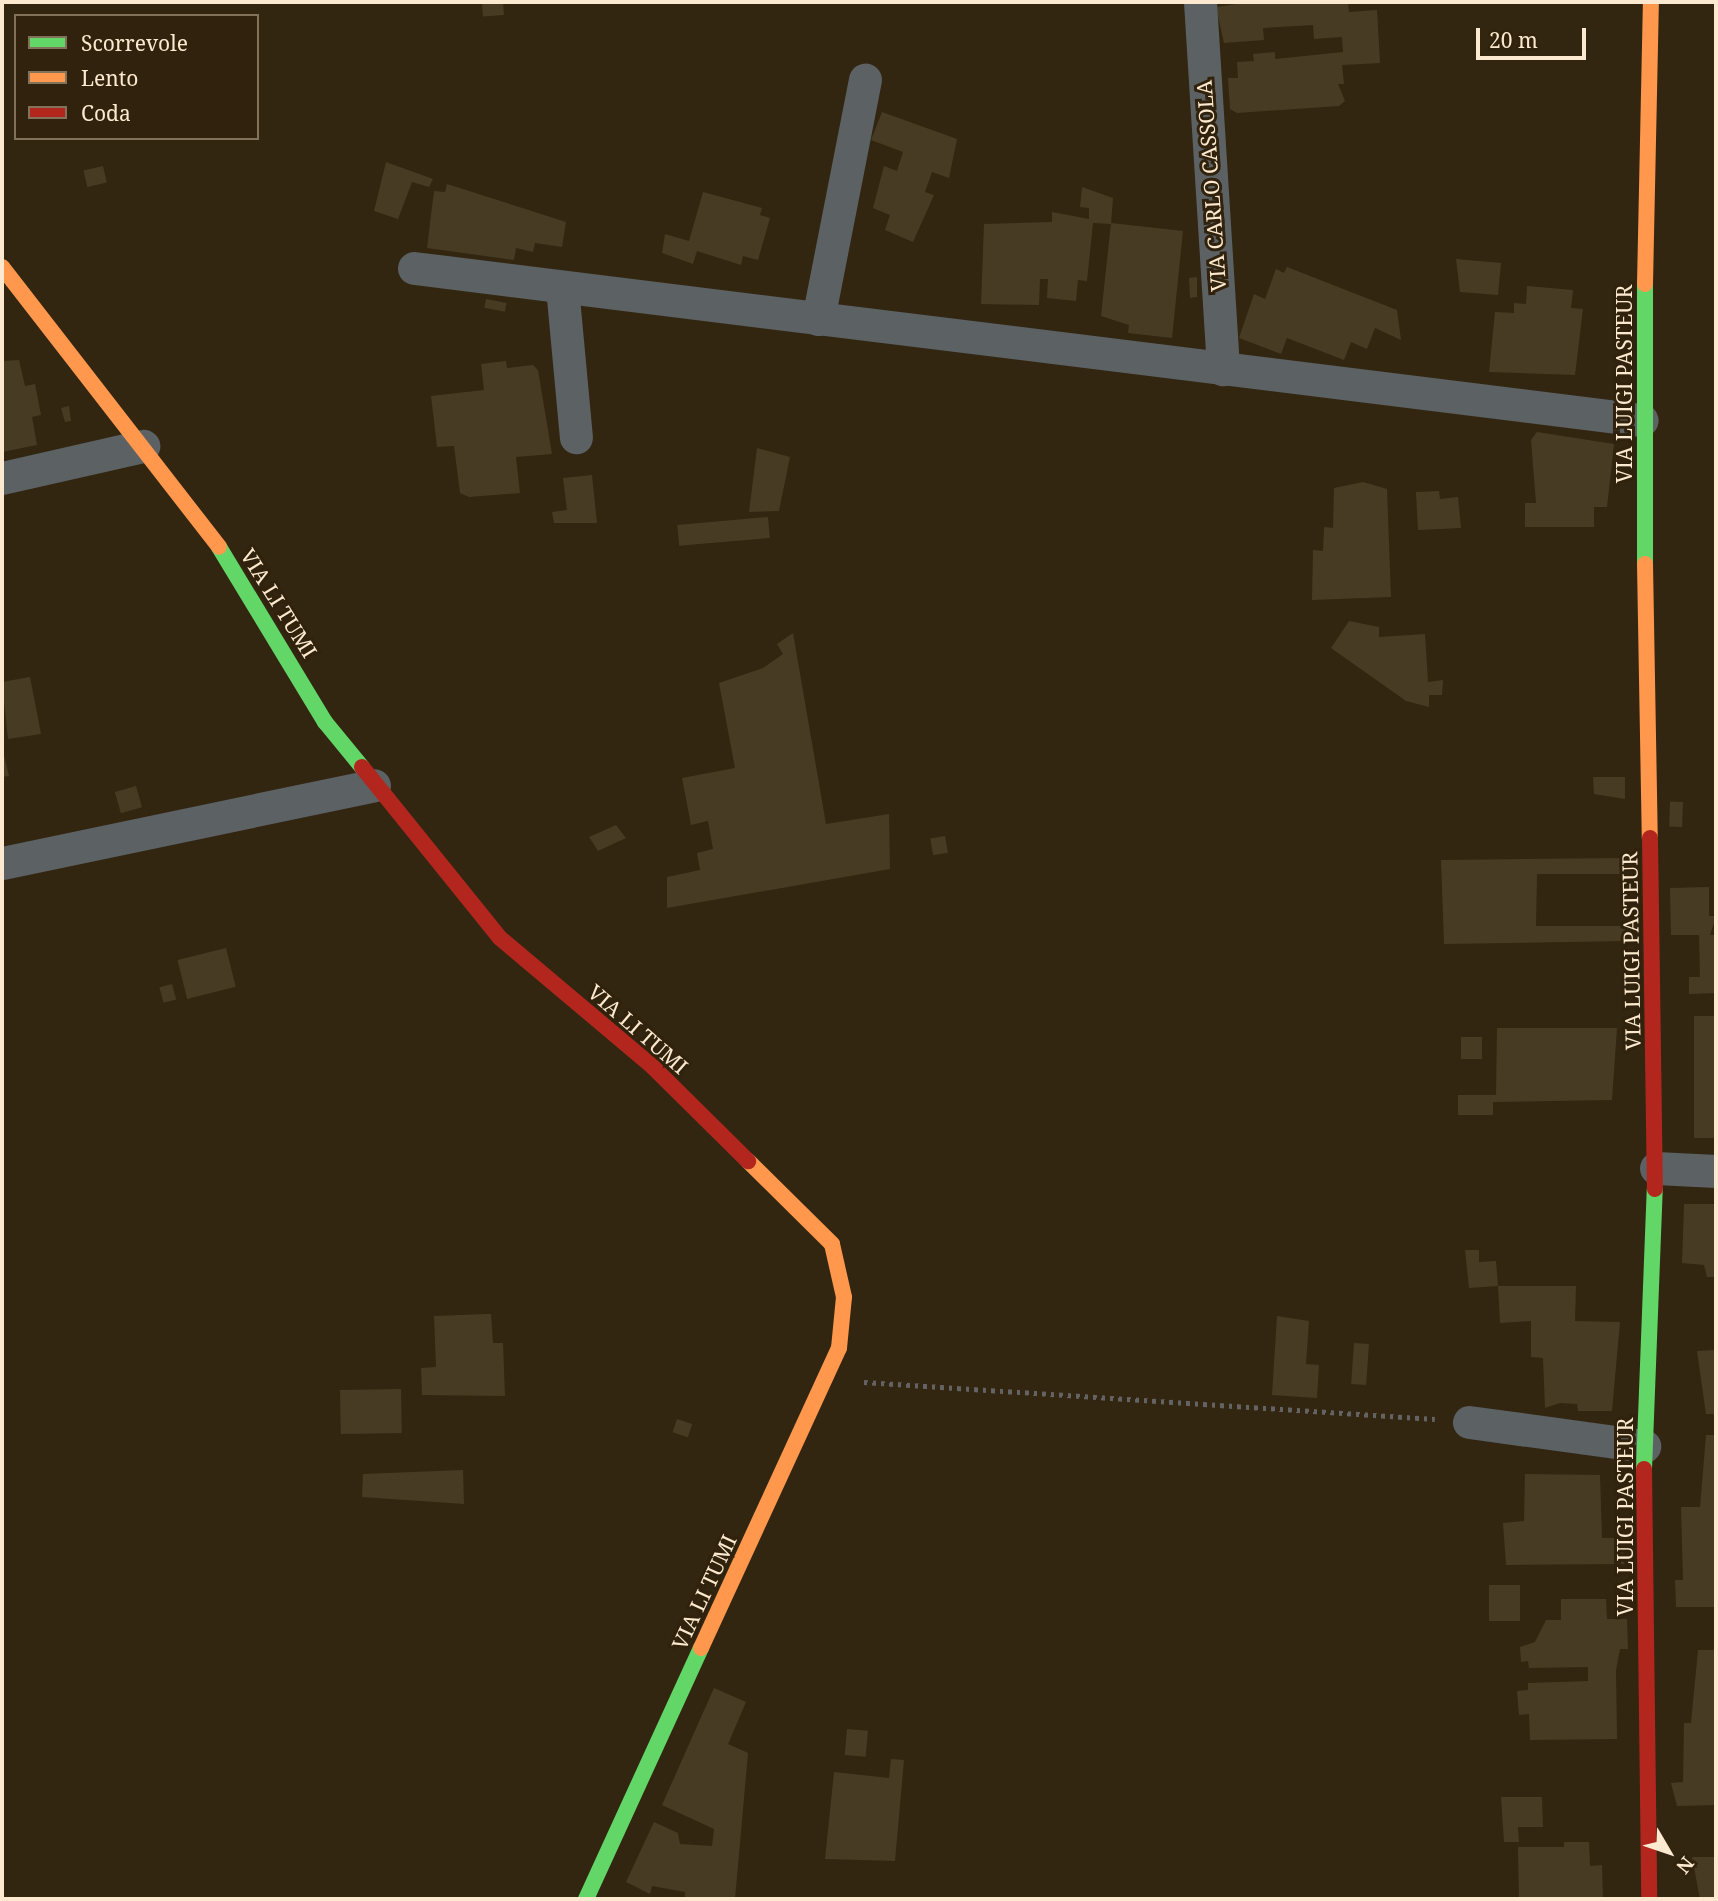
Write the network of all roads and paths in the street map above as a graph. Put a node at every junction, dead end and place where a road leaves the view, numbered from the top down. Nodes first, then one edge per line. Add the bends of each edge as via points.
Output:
1 (1200, 2) edge
2 (1651, 2) edge
3 (865, 80) dead end
4 (2, 267) edge
5 (414, 268) dead end
6 (562, 287) junction
7 (818, 319) junction
8 (1223, 369) junction
9 (1642, 420) junction
10 (576, 437) dead end
11 (144, 446) junction
12 (2, 478) edge
13 (374, 785) junction
14 (2, 863) edge
15 (1656, 1168) junction
16 (1716, 1171) edge
17 (825, 1380) junction
18 (1469, 1422) joint
19 (1644, 1446) junction
20 (586, 1899) edge
21 (1649, 1899) edge

1 - 8 street, VIA CARLO CASSOLA
2 - 9 street, VIA LUIGI PASTEUR
3 - 7 street
4 - 11 street, VIA LI TUMI
5 - 6 street
6 - 7 street
6 - 10 street
7 - 8 street
8 - 9 street
9 - 15 street, VIA LUIGI PASTEUR
11 - 12 street
11 - 13 street, VIA LI TUMI via 243,578 325,722
13 - 14 street
13 - 17 street, VIA LI TUMI via 500,938 653,1067 832,1244 844,1297 839,1348
15 - 16 street
15 - 19 street, VIA LUIGI PASTEUR
17 - 18 path
17 - 20 street, VIA LI TUMI
18 - 19 street
19 - 21 street, VIA LUIGI PASTEUR

